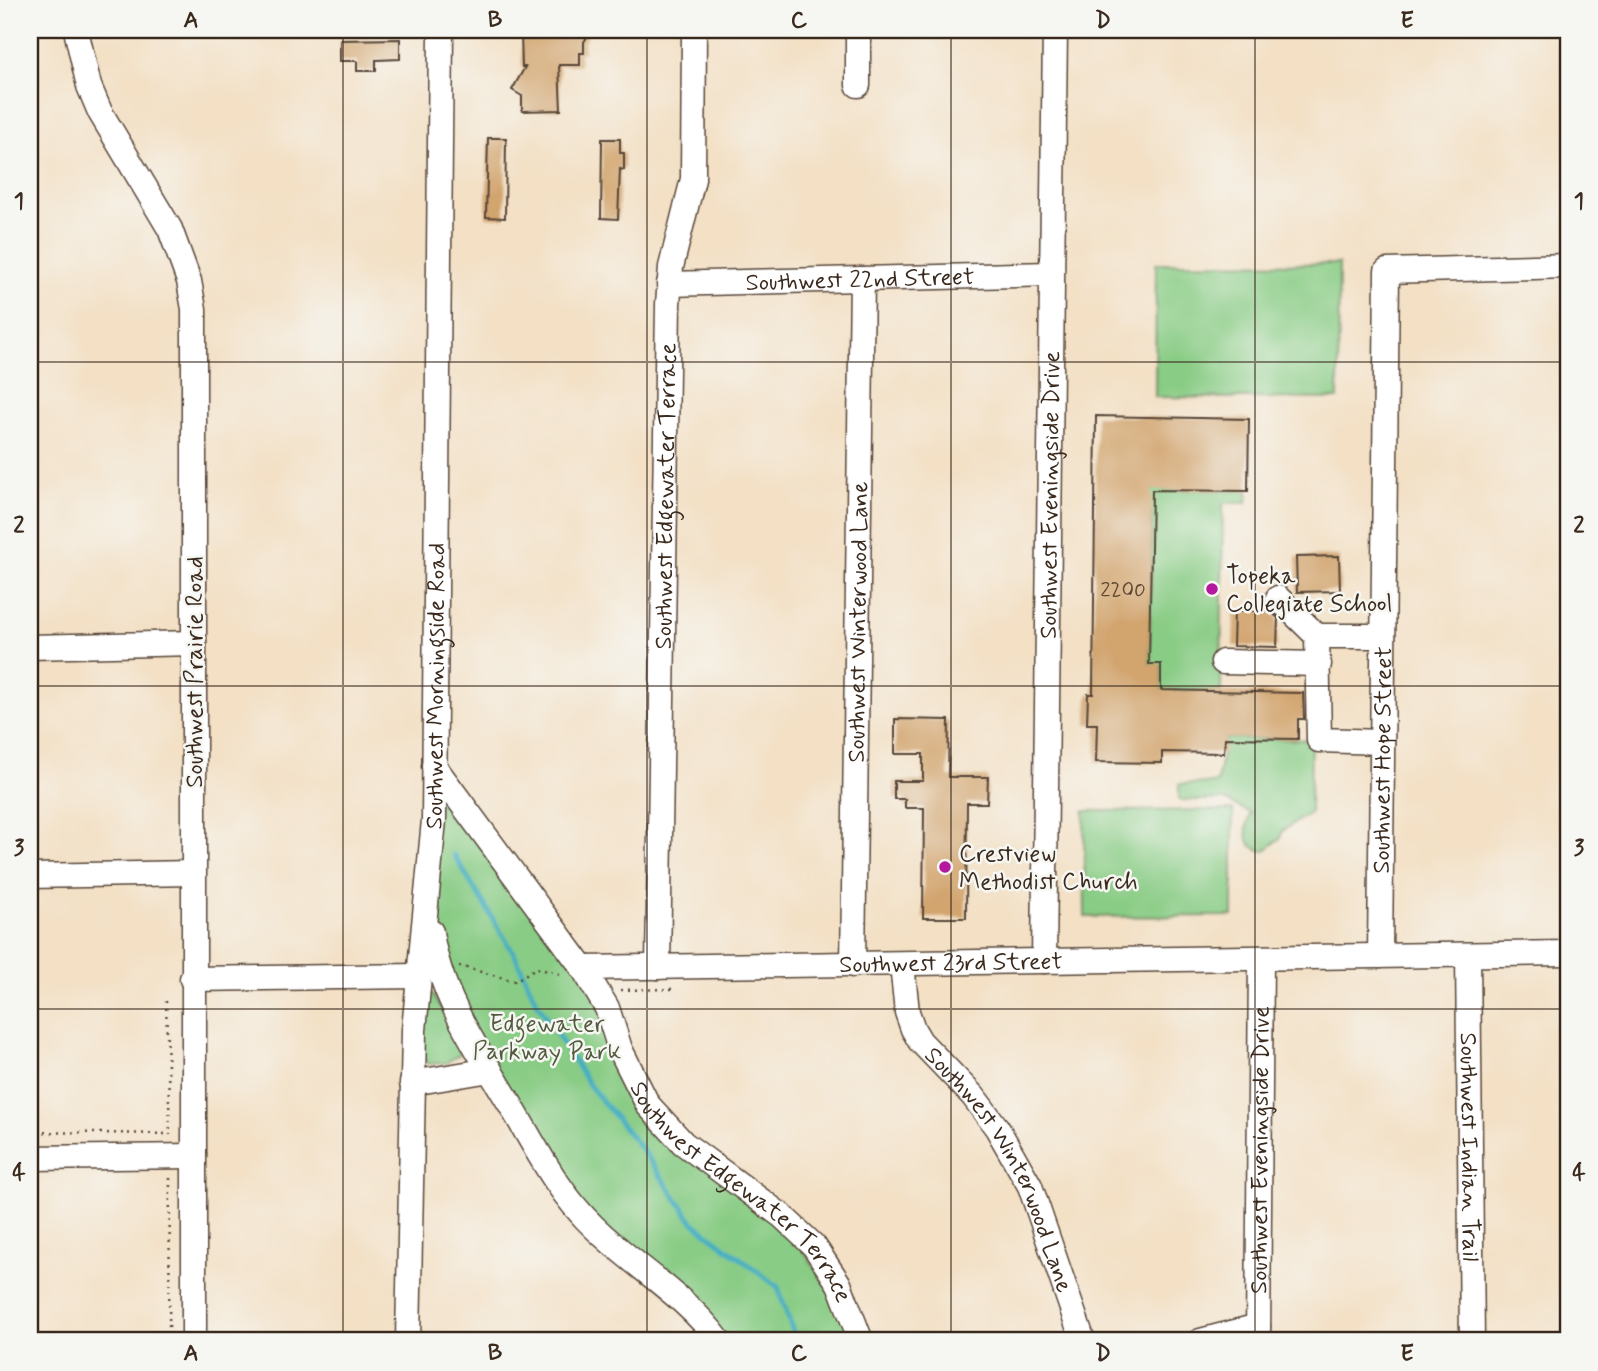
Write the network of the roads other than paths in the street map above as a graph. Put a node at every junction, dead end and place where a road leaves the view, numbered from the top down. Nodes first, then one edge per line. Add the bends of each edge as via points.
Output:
1 (76, 30) edge
2 (441, 30) edge
3 (694, 30) edge
4 (858, 30) edge
5 (1055, 30) edge
6 (858, 85) dead end
7 (1568, 266) edge
8 (1051, 274) junction
9 (862, 279) junction
10 (669, 284) junction
11 (1278, 598) dead end
12 (1317, 636) junction
13 (1383, 636) junction
14 (194, 643) junction
15 (30, 647) edge
16 (1223, 662) dead end
17 (1319, 664) junction
18 (1382, 742) junction
19 (435, 766) junction
20 (193, 873) junction
21 (30, 876) edge
22 (425, 919) junction
23 (1568, 953) edge
24 (1380, 956) junction
25 (1468, 956) junction
26 (1261, 958) junction
27 (1044, 961) junction
28 (902, 964) junction
29 (853, 965) junction
30 (658, 967) junction
31 (575, 970) junction
32 (419, 976) junction
33 (192, 979) junction
34 (490, 1070) junction
35 (412, 1083) junction
36 (194, 1145) junction
37 (30, 1158) edge
38 (1258, 1334) edge
39 (194, 1341) edge
40 (408, 1341) edge
41 (719, 1341) edge
42 (860, 1341) edge
43 (1083, 1341) edge
44 (1200, 1341) edge
45 (1472, 1341) edge

1 - 14 street, Southwest Prairie Road via 100,112 170,229 191,290 197,344
2 - 19 street, Southwest Morningside Road
3 - 10 street, Southwest Edgewater Terrace via 693,179
4 - 6 street
5 - 8 street, Southwest Eveningside Drive
7 - 13 street, Southwest Hope Street via 1387,271
8 - 9 street, Southwest 22nd Street
8 - 27 street, Southwest Eveningside Drive
9 - 10 street, Southwest 22nd Street
9 - 29 street, Southwest Winterwood Lane
10 - 30 street, Southwest Edgewater Terrace
11 - 12 street
12 - 13 street
12 - 17 street
13 - 18 street, Southwest Hope Street
14 - 15 street
14 - 20 street, Southwest Prairie Road
16 - 17 street
17 - 18 street via 1319,740
18 - 24 street, Southwest Hope Street
19 - 22 street, Southwest Morningside Road
19 - 31 street
20 - 21 street
20 - 33 street, Southwest Prairie Road
22 - 32 street, Southwest Morningside Road
22 - 34 street via 448,994
23 - 25 street, Southwest 23rd Street
24 - 25 street, Southwest 23rd Street
24 - 26 street, Southwest 23rd Street
25 - 45 street, Southwest Indian Trail
26 - 27 street, Southwest 23rd Street
26 - 38 street, Southwest Eveningside Drive
27 - 28 street, Southwest 23rd Street
28 - 29 street, Southwest 23rd Street
28 - 43 street, Southwest Winterwood Lane via 912,1029 973,1096 1030,1186
29 - 30 street, Southwest 23rd Street
30 - 31 street, Southwest 23rd Street
31 - 42 street, Southwest Edgewater Terrace via 607,1008 620,1049 648,1105 683,1143 789,1221 814,1246 839,1284
32 - 33 street
32 - 35 street, Southwest Morningside Road
33 - 36 street, Southwest Prairie Road
34 - 35 street
34 - 41 street via 561,1191 617,1248 685,1302
35 - 40 street, Southwest Morningside Road
36 - 37 street
36 - 39 street, Southwest Prairie Road
38 - 44 street

